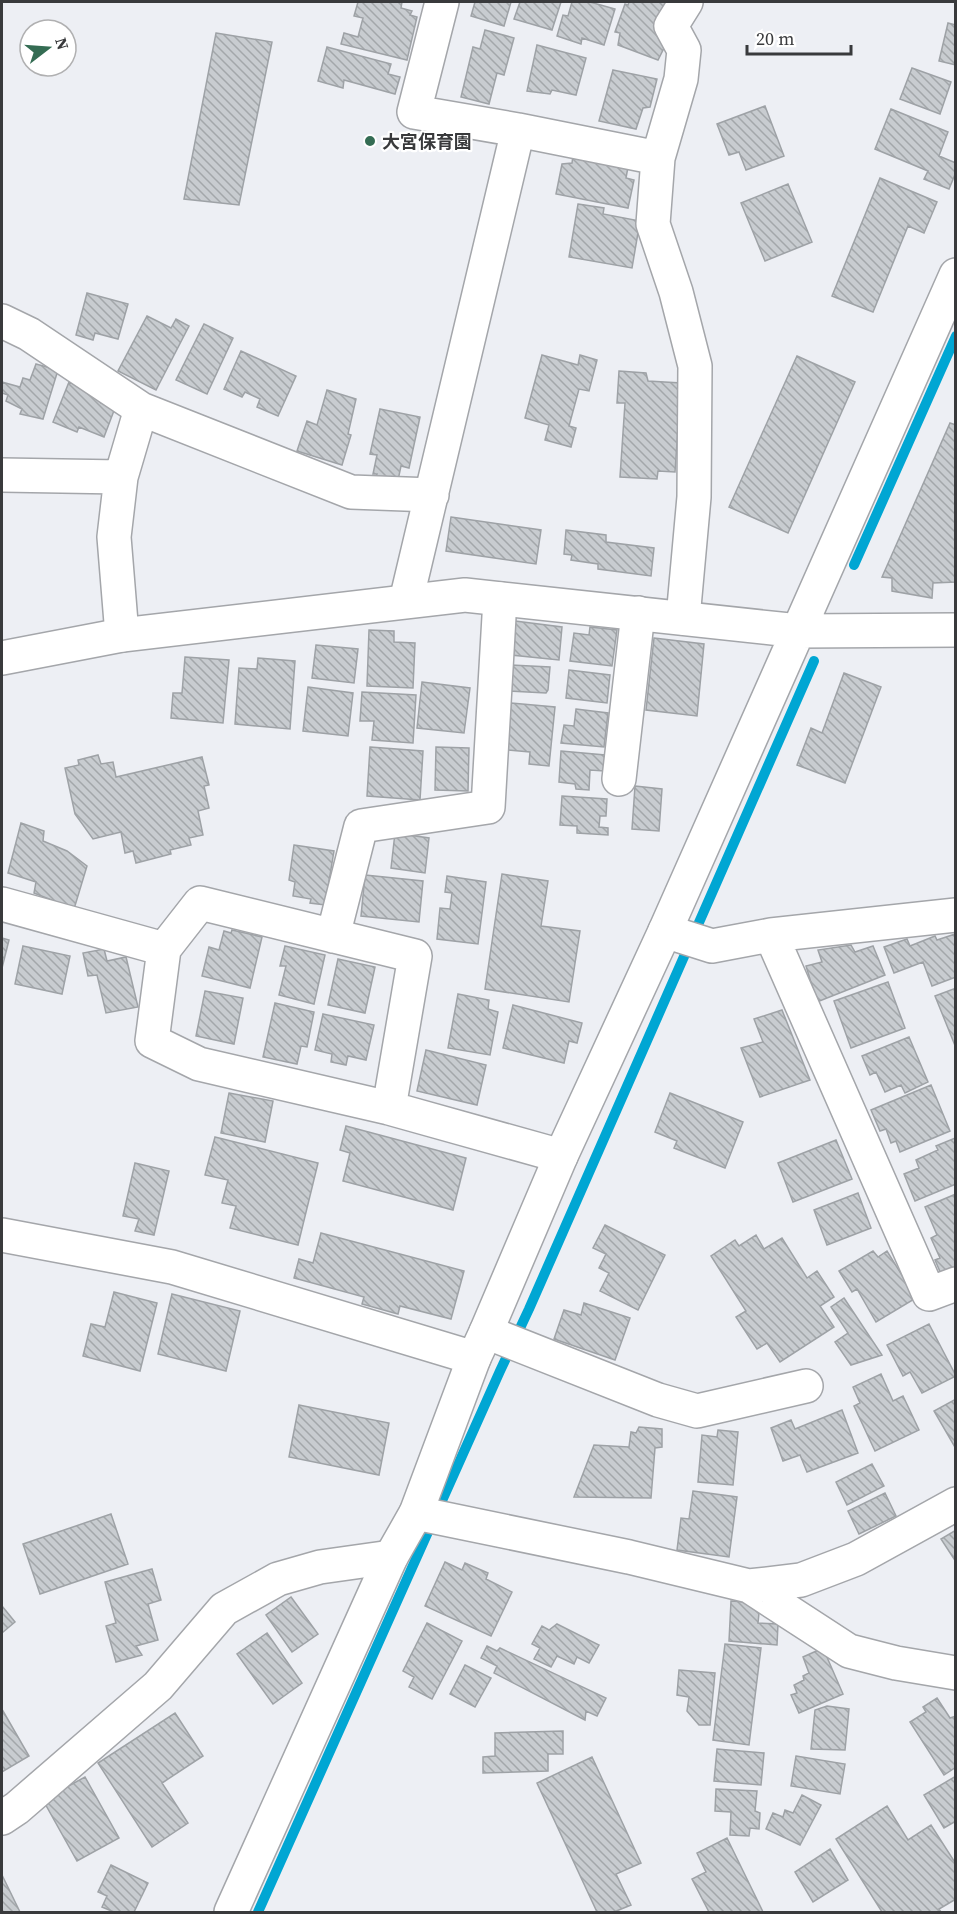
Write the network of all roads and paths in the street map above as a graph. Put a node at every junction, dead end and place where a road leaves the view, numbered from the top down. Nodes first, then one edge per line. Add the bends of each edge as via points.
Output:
1 (442, 2) edge
2 (686, 2) edge
3 (518, 130) junction
4 (658, 158) junction
5 (956, 275) edge
6 (2, 321) edge
7 (141, 409) junction
8 (2, 475) edge
9 (121, 477) junction
10 (432, 495) junction
11 (500, 599) junction
12 (406, 601) junction
13 (638, 613) junction
14 (683, 618) junction
15 (956, 630) edge
16 (799, 631) junction
17 (122, 635) junction
18 (2, 658) edge
19 (619, 779) dead end
20 (2, 904) edge
21 (956, 915) edge
22 (670, 932) junction
23 (771, 935) junction
24 (333, 936) junction
25 (165, 949) junction
26 (389, 1108) junction
27 (561, 1156) junction
28 (2, 1235) edge
29 (956, 1284) edge
30 (486, 1342) junction
31 (806, 1386) dead end
32 (956, 1504) edge
33 (417, 1513) junction
34 (391, 1557) junction
35 (748, 1586) junction
36 (956, 1673) edge
37 (2, 1818) edge
38 (231, 1912) edge

1 - 3 street via 414,112
2 - 4 street via 671,27 684,50 681,79
3 - 4 street
3 - 10 street
4 - 14 street via 653,224 695,366 694,497
5 - 16 street
6 - 7 street via 29,334
7 - 9 street
7 - 10 street via 351,492
8 - 9 street
9 - 17 street via 114,537
10 - 12 street
11 - 12 street via 465,595
11 - 13 street
11 - 24 street via 488,807 361,826
12 - 17 street
13 - 14 street
13 - 19 street
14 - 16 street
15 - 16 street
16 - 22 street
17 - 18 street
20 - 25 street
21 - 23 street
22 - 23 street via 712,946
22 - 27 street
23 - 29 street via 929,1294
24 - 25 street via 200,903
24 - 26 street via 415,956
25 - 26 street via 152,1041 200,1064
26 - 27 street
27 - 30 street
28 - 30 street via 171,1266
30 - 31 street via 529,1350 697,1411
30 - 33 street
32 - 35 street via 845,1563 801,1580
33 - 34 street
33 - 35 street
34 - 37 street via 320,1567 289,1576 224,1609 158,1686
34 - 38 street
35 - 36 street via 849,1651

